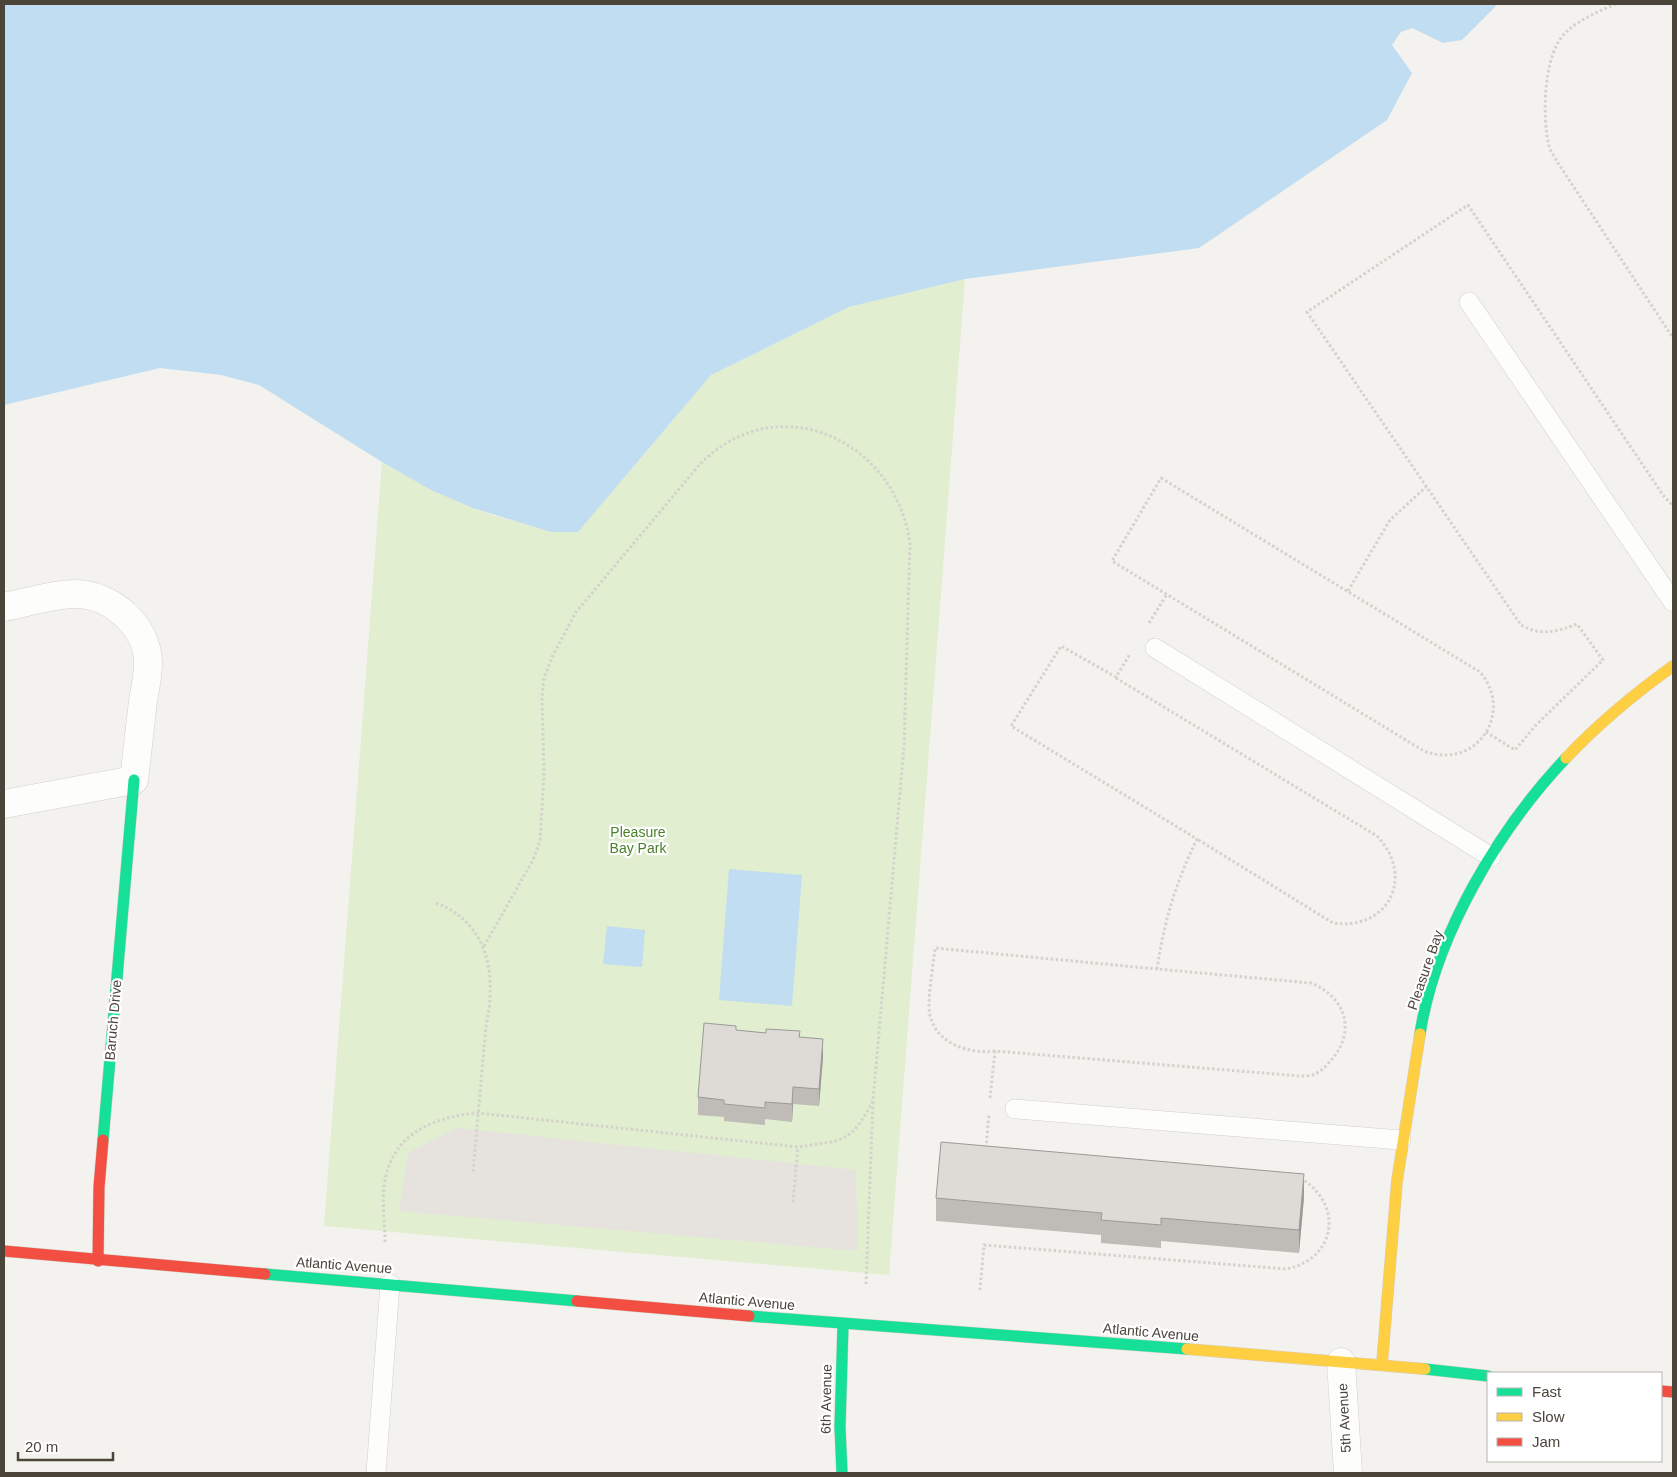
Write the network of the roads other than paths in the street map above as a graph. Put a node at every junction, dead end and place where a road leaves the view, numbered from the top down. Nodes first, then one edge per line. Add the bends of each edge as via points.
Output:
1 (1470, 302) dead end
2 (1673, 602) edge
3 (4, 607) edge
4 (1155, 648) dead end
5 (1673, 666) edge
6 (134, 780) junction
7 (4, 804) edge
8 (1491, 857) junction
9 (1015, 1109) dead end
10 (1401, 1140) junction
11 (4, 1251) edge
12 (98, 1261) junction
13 (390, 1284) junction
14 (842, 1325) junction
15 (1341, 1362) junction
16 (1382, 1364) junction
17 (1487, 1376) edge
18 (376, 1473) edge
19 (842, 1473) edge
20 (1348, 1473) edge

1 - 2 lane
3 - 6 street, Baruch Drive via 74,594 106,601 132,622 148,662
4 - 8 lane
5 - 8 street, Pleasure Bay via 1603,721 1563,762 1514,822
6 - 7 street
6 - 12 street, Baruch Drive via 99,1187
8 - 10 street, Pleasure Bay via 1447,946 1426,1002
9 - 10 lane
10 - 16 street, Pleasure Bay
11 - 12 street, Atlantic Avenue
12 - 13 street, Atlantic Avenue
13 - 14 street, Atlantic Avenue
13 - 18 lane
14 - 15 street, Atlantic Avenue via 922,1328
14 - 19 street, 6th Avenue
15 - 16 street, Atlantic Avenue
15 - 20 street, 5th Avenue
16 - 17 street, Atlantic Avenue

